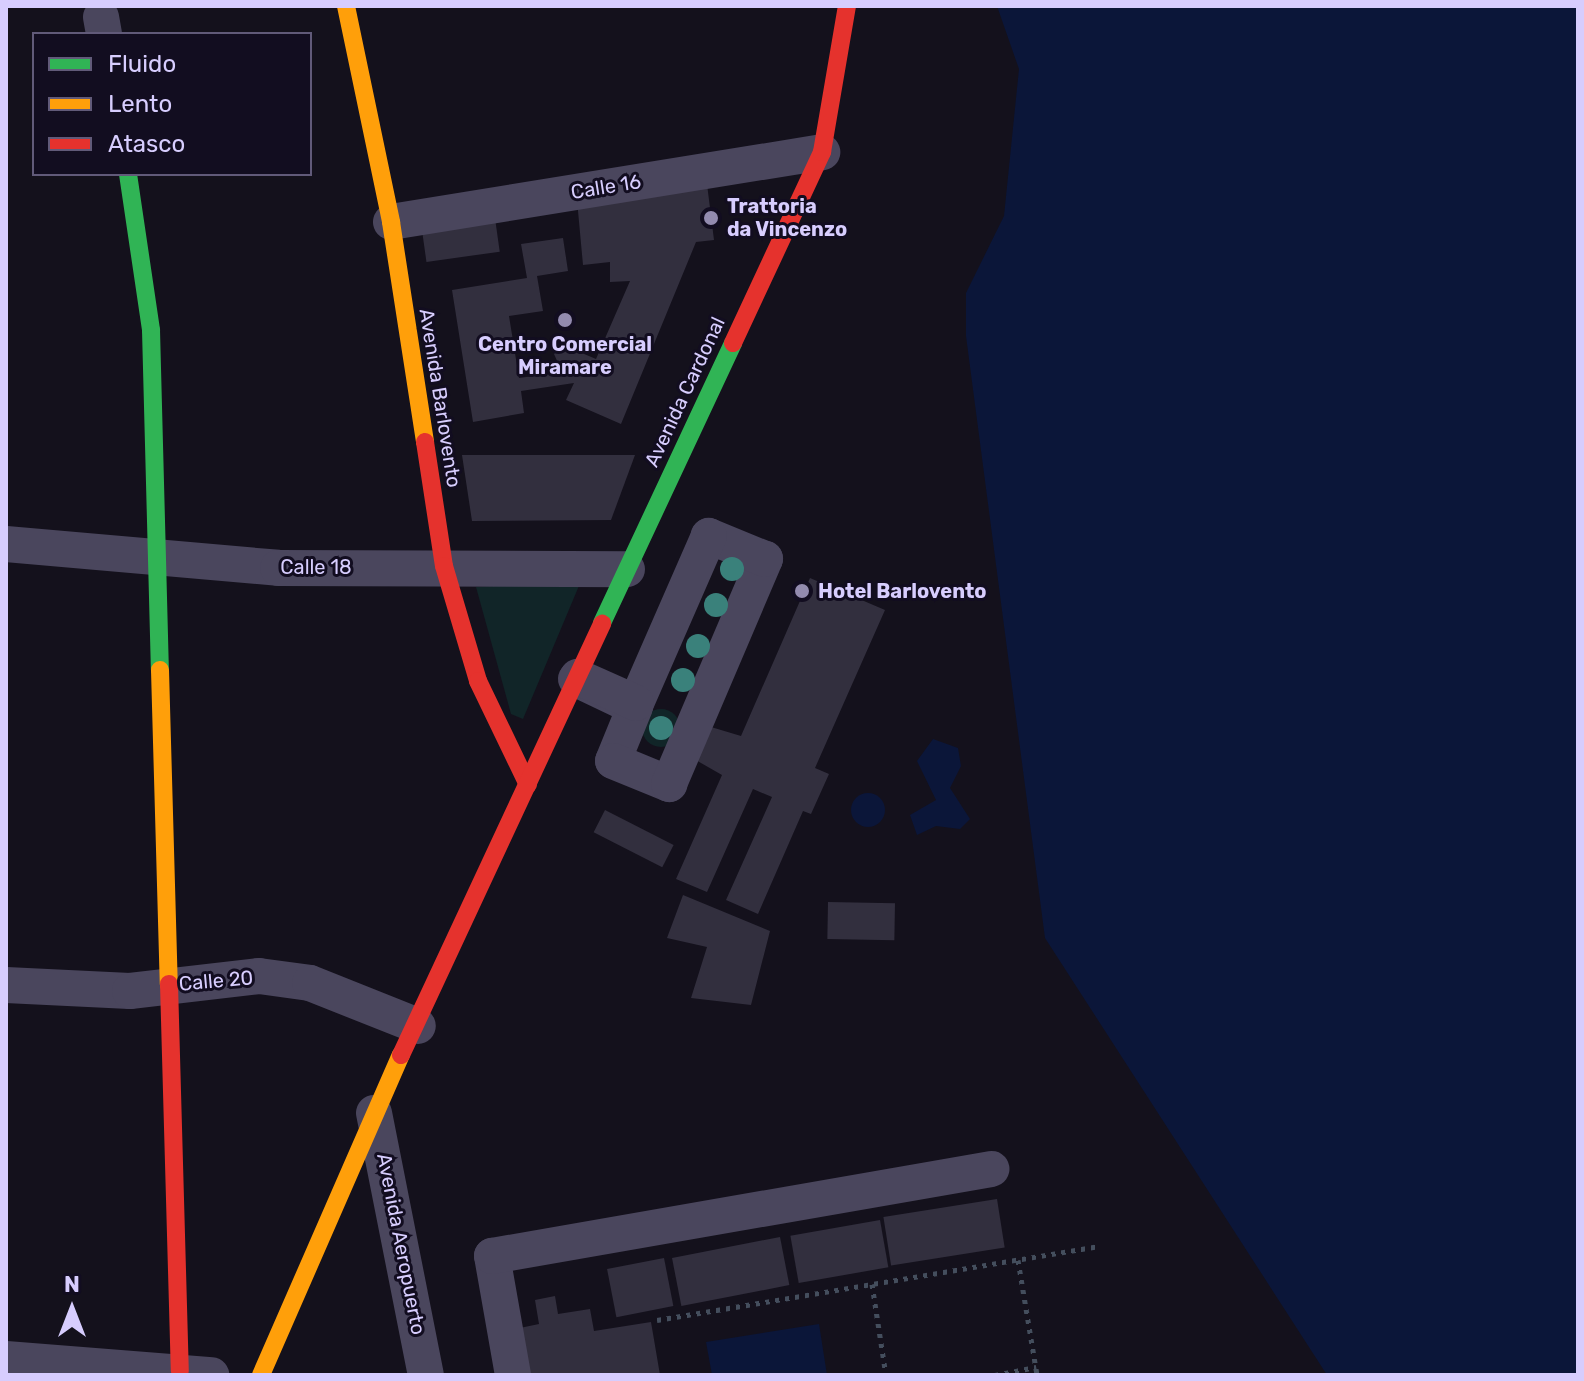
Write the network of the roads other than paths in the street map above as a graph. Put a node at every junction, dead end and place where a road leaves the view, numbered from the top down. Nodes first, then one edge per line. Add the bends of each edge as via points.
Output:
1 (346, 6) edge
2 (847, 6) edge
3 (822, 152) junction
4 (128, 176) edge
5 (391, 222) junction
6 (6, 544) edge
7 (156, 557) junction
8 (444, 566) junction
9 (627, 569) junction
10 (577, 678) junction
11 (528, 785) junction
12 (6, 985) edge
13 (167, 985) junction
14 (418, 1026) junction
15 (374, 1113) junction
16 (991, 1169) dead end
17 (6, 1359) edge
18 (196, 1373) edge
19 (261, 1375) edge
20 (426, 1375) edge
21 (513, 1375) edge

1 - 5 street, Avenida Barlovento
2 - 3 street, Avenida Cardonal
3 - 5 street, Calle 16
3 - 9 street, Avenida Cardonal
4 - 7 street via 151,330
5 - 8 street, Avenida Barlovento
6 - 7 street, Calle 18
7 - 8 street, Calle 18 via 278,568
7 - 13 street
8 - 9 street, Calle 18
8 - 11 street, Avenida Barlovento via 478,681
9 - 10 street, Avenida Cardonal
10 - 10 street via 635,707 613,761 669,784 765,559 709,536 636,703
10 - 11 street, Avenida Cardonal
11 - 14 street, Avenida Cardonal
12 - 13 street, Calle 20
13 - 14 street, Calle 20 via 259,976 310,983
13 - 18 street
14 - 15 street, Avenida Cardonal
15 - 19 street, Avenida Cardonal
15 - 20 street, Avenida Aeropuerto
16 - 21 street via 492,1256
17 - 18 street

